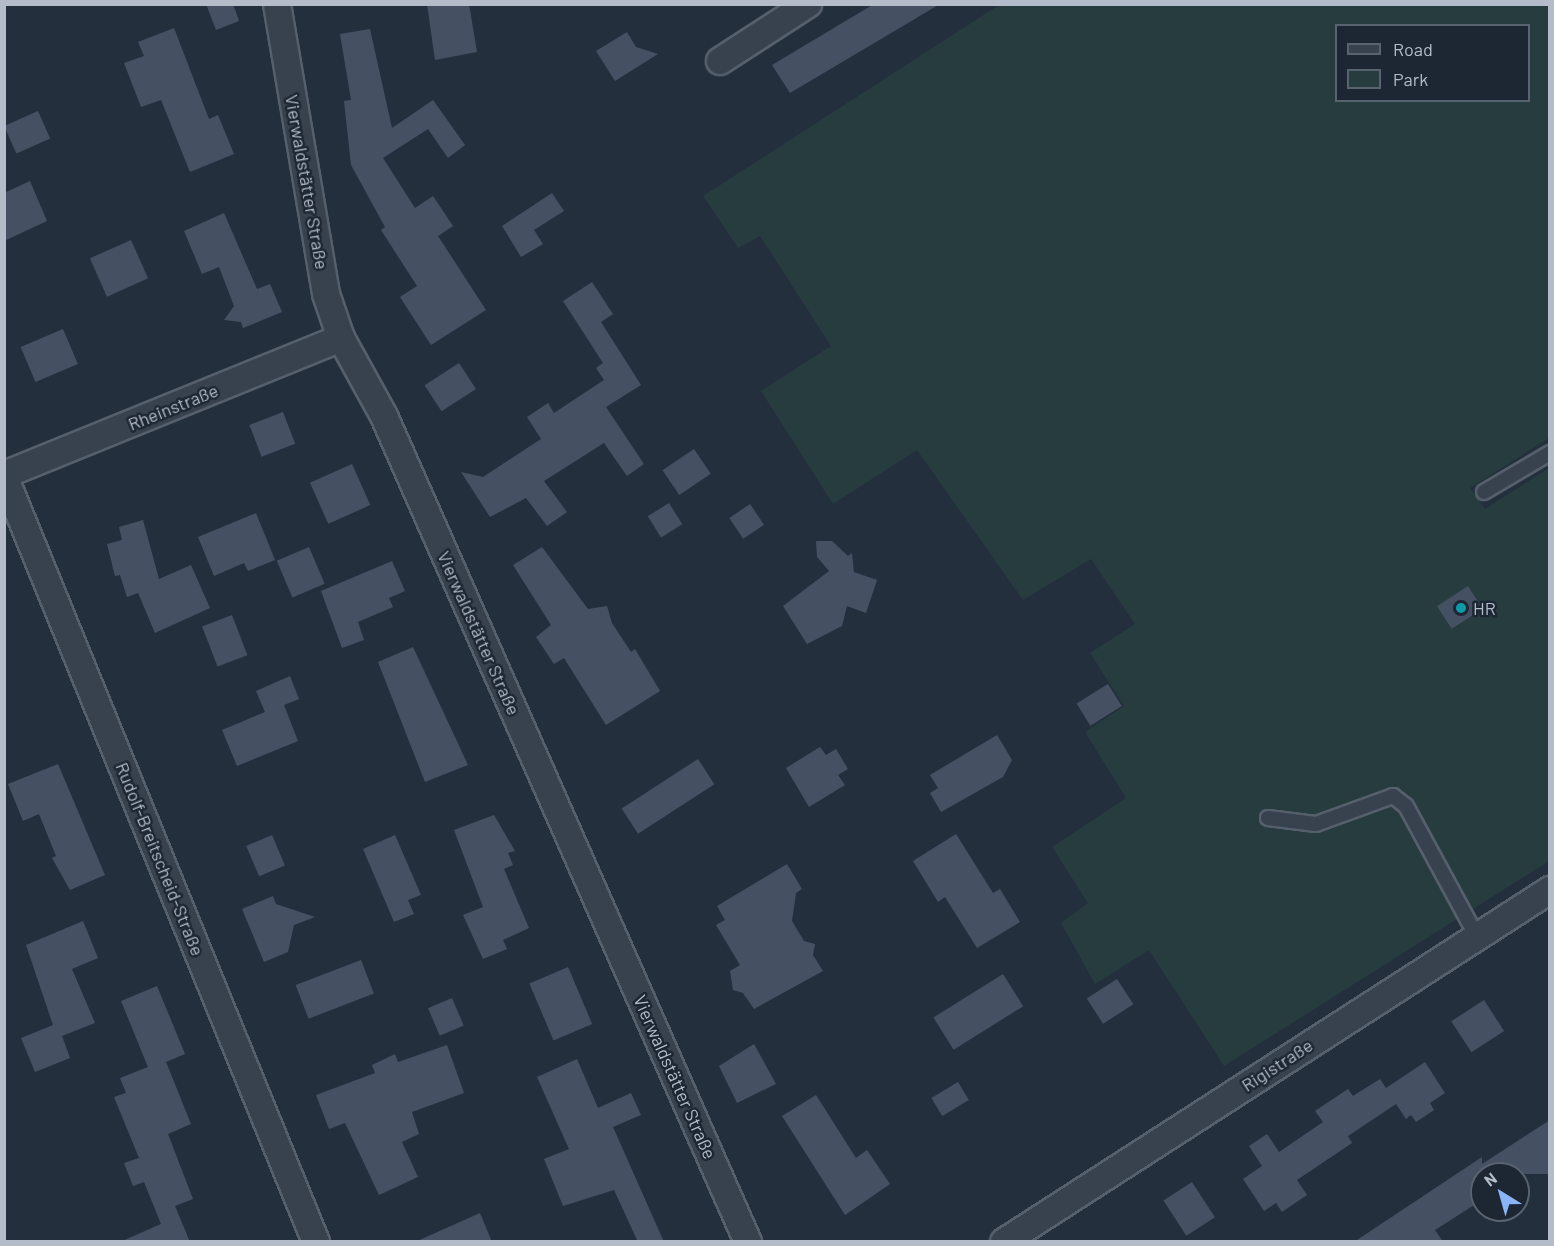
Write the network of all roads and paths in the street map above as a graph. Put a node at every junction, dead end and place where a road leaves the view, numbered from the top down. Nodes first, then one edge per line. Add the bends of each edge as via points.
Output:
1 (277, 4) edge
2 (808, 4) edge
3 (720, 61) dead end
4 (341, 338) junction
5 (1550, 453) edge
6 (4, 475) edge
7 (1484, 492) dead end
8 (1268, 818) dead end
9 (1550, 890) edge
10 (1477, 937) junction
11 (316, 1242) edge
12 (748, 1242) edge
13 (1004, 1242) edge

1 - 4 street, Vierwaldstätter Straße via 326,294
2 - 3 street
4 - 6 street, Rheinstraße
4 - 12 street, Vierwaldstätter Straße via 384,416
5 - 7 lane
6 - 11 street, Rudolf-Breitscheid-Straße
8 - 10 lane via 1316,824 1379,796 1393,796 1406,806
9 - 10 street, Rigistraße
10 - 13 street, Rigistraße

